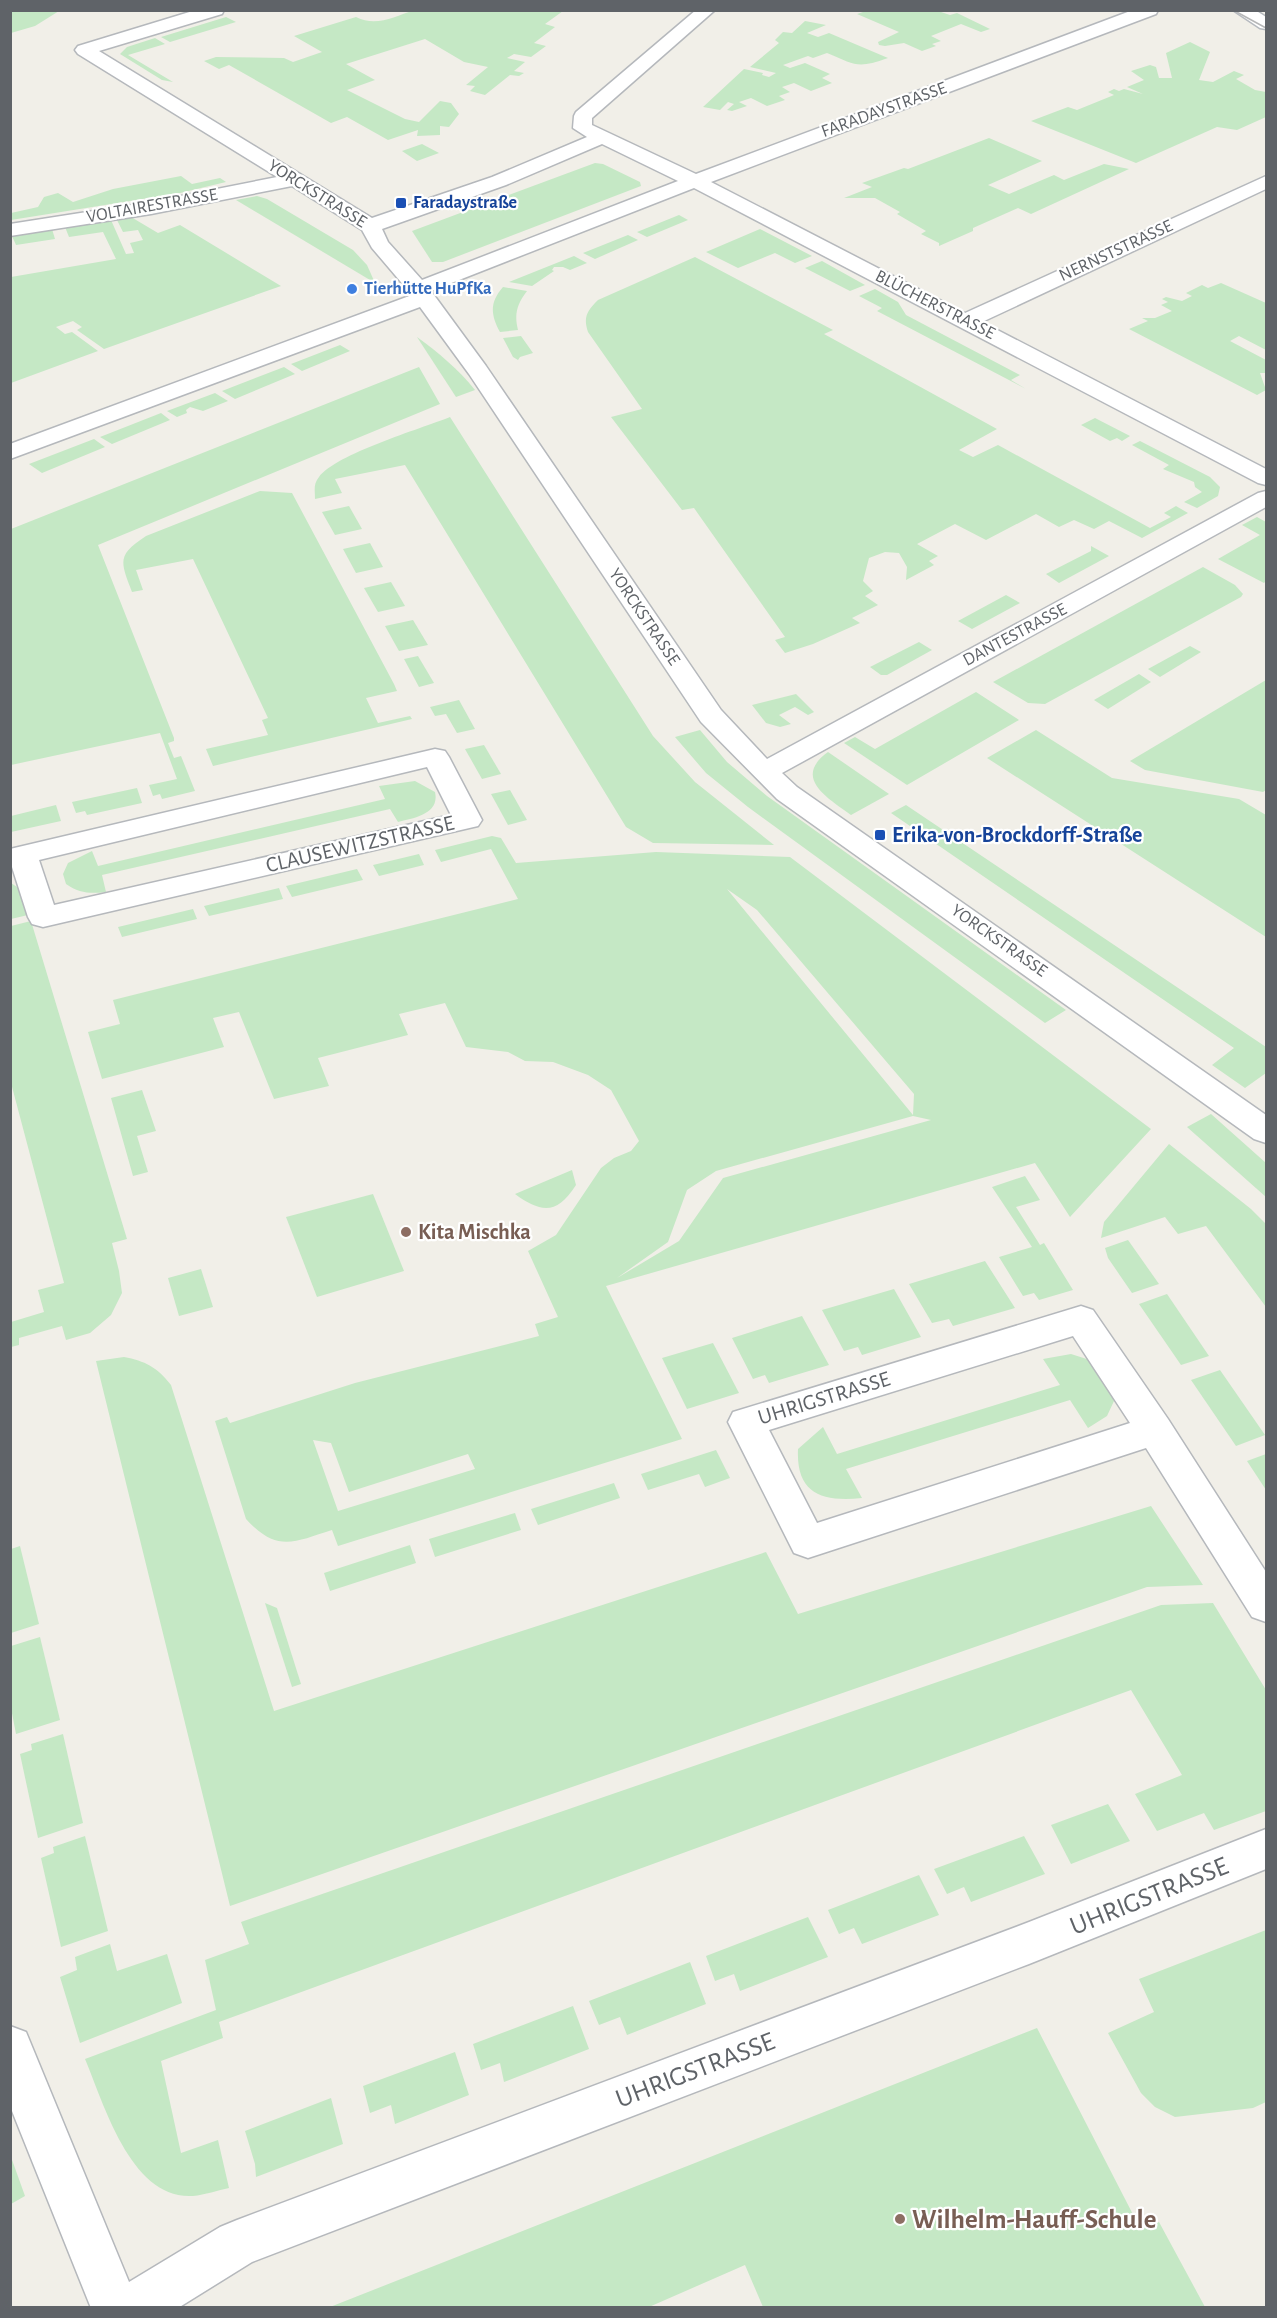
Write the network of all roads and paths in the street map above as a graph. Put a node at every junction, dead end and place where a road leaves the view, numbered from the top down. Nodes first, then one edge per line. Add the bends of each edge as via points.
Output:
1 (216, 10) edge
2 (707, 10) edge
3 (1150, 10) edge
4 (1241, 10) edge
5 (1266, 24) edge
6 (601, 138) junction
7 (293, 180) junction
8 (695, 181) junction
9 (1266, 182) edge
10 (370, 226) junction
11 (10, 230) edge
12 (421, 293) junction
13 (966, 321) junction
14 (10, 452) edge
15 (1266, 478) edge
16 (1266, 498) edge
17 (764, 772) junction
18 (16, 857) edge
19 (1266, 1131) edge
20 (1155, 1430) junction
21 (1266, 1605) edge
22 (1266, 1849) edge
23 (10, 2048) edge
24 (115, 2307) edge
25 (132, 2307) edge

1 - 7 street, YORCKSTRASSE via 84,50
2 - 6 street via 583,116 583,128
3 - 8 street, FARADAYSTRASSE
4 - 5 street
6 - 8 street, BLÜCHERSTRASSE
6 - 10 street via 499,181
7 - 10 street, YORCKSTRASSE
7 - 11 street, VOLTAIRESTRASSE
8 - 12 street, FARADAYSTRASSE
8 - 13 street, BLÜCHERSTRASSE
9 - 13 street, NERNSTSTRASSE
10 - 12 street, YORCKSTRASSE via 379,243
12 - 14 street, FARADAYSTRASSE
12 - 17 street, YORCKSTRASSE via 711,716
13 - 15 street, BLÜCHERSTRASSE
16 - 17 street, DANTESTRASSE
17 - 19 street, YORCKSTRASSE via 787,793
18 - 18 street, CLAUSEWITZSTRASSE via 43,917 468,820 435,757
20 - 20 street, UHRIGSTRASSE via 1081,1320 746,1422 808,1542
20 - 21 street, UHRIGSTRASSE
22 - 25 street, UHRIGSTRASSE via 237,2244
23 - 24 street

